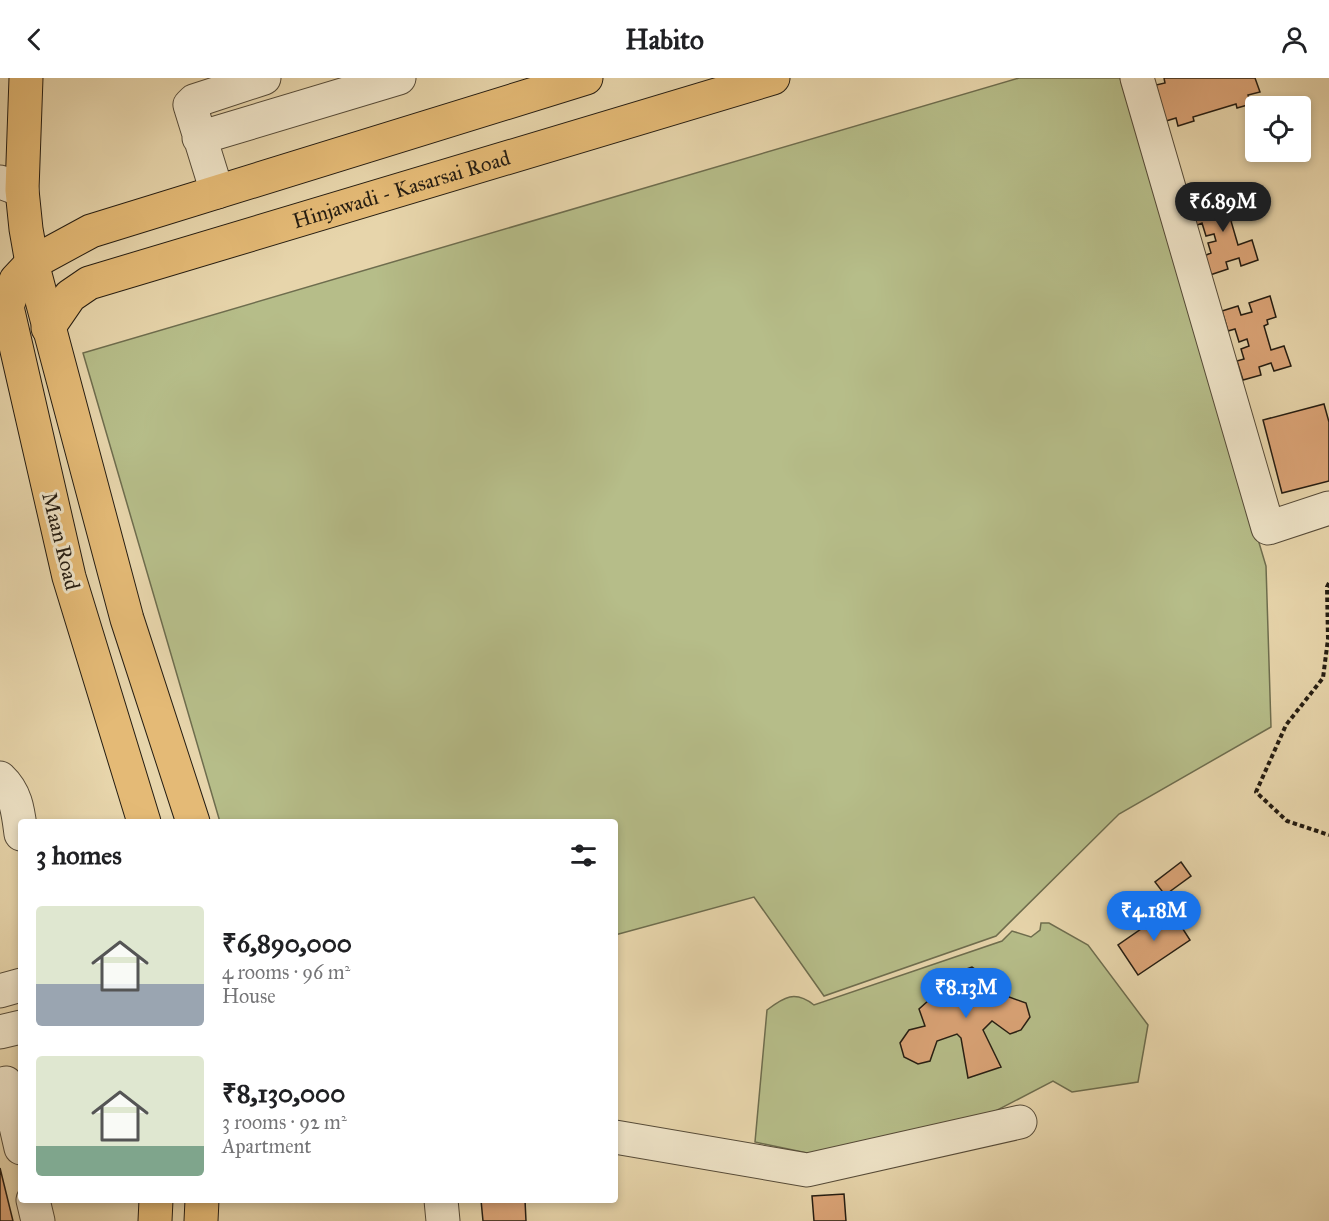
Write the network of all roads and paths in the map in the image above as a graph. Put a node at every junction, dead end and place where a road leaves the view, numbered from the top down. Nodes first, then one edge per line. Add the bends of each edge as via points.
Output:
1 (26, 78) edge
2 (264, 78) edge
3 (399, 78) edge
4 (586, 78) edge
5 (773, 78) edge
6 (1137, 78) edge
7 (199, 138) junction
8 (11, 186) edge
9 (217, 192) junction
10 (33, 263) junction
11 (48, 327) junction
12 (1329, 507) edge
13 (1329, 583) edge
14 (0, 778) edge
15 (19, 819) edge
16 (143, 819) edge
17 (193, 819) edge
18 (1329, 835) edge
19 (18, 986) edge
20 (0, 991) edge
21 (18, 1028) edge
22 (0, 1032) edge
23 (0, 1085) edge
24 (1020, 1122) dead end
25 (18, 1135) edge
26 (618, 1138) edge
27 (34, 1203) edge
28 (156, 1203) edge
29 (202, 1203) edge
30 (441, 1203) edge
31 (38, 1221) edge
32 (154, 1221) edge
33 (201, 1221) edge
34 (443, 1221) edge

1 - 8 main road
2 - 7 lane via 194,101 190,105
3 - 7 lane
4 - 9 main road
5 - 11 main road, Hinjawadi - Kasarsai Road via 89,284 70,297
6 - 12 lane via 1268,528
7 - 9 lane
8 - 10 main road
9 - 10 main road via 91,231
10 - 11 main road
10 - 16 main road, Maan Road via 16,280 7,307 69,577
11 - 17 main road, Maan Road via 127,619
13 - 18 path via 1323,678 1286,725 1256,792 1287,821
14 - 15 lane via 17,802
19 - 20 lane
21 - 22 lane
23 - 25 lane via 6,1083
24 - 26 lane via 807,1170
27 - 31 lane
28 - 32 main road
29 - 33 main road
30 - 34 lane

